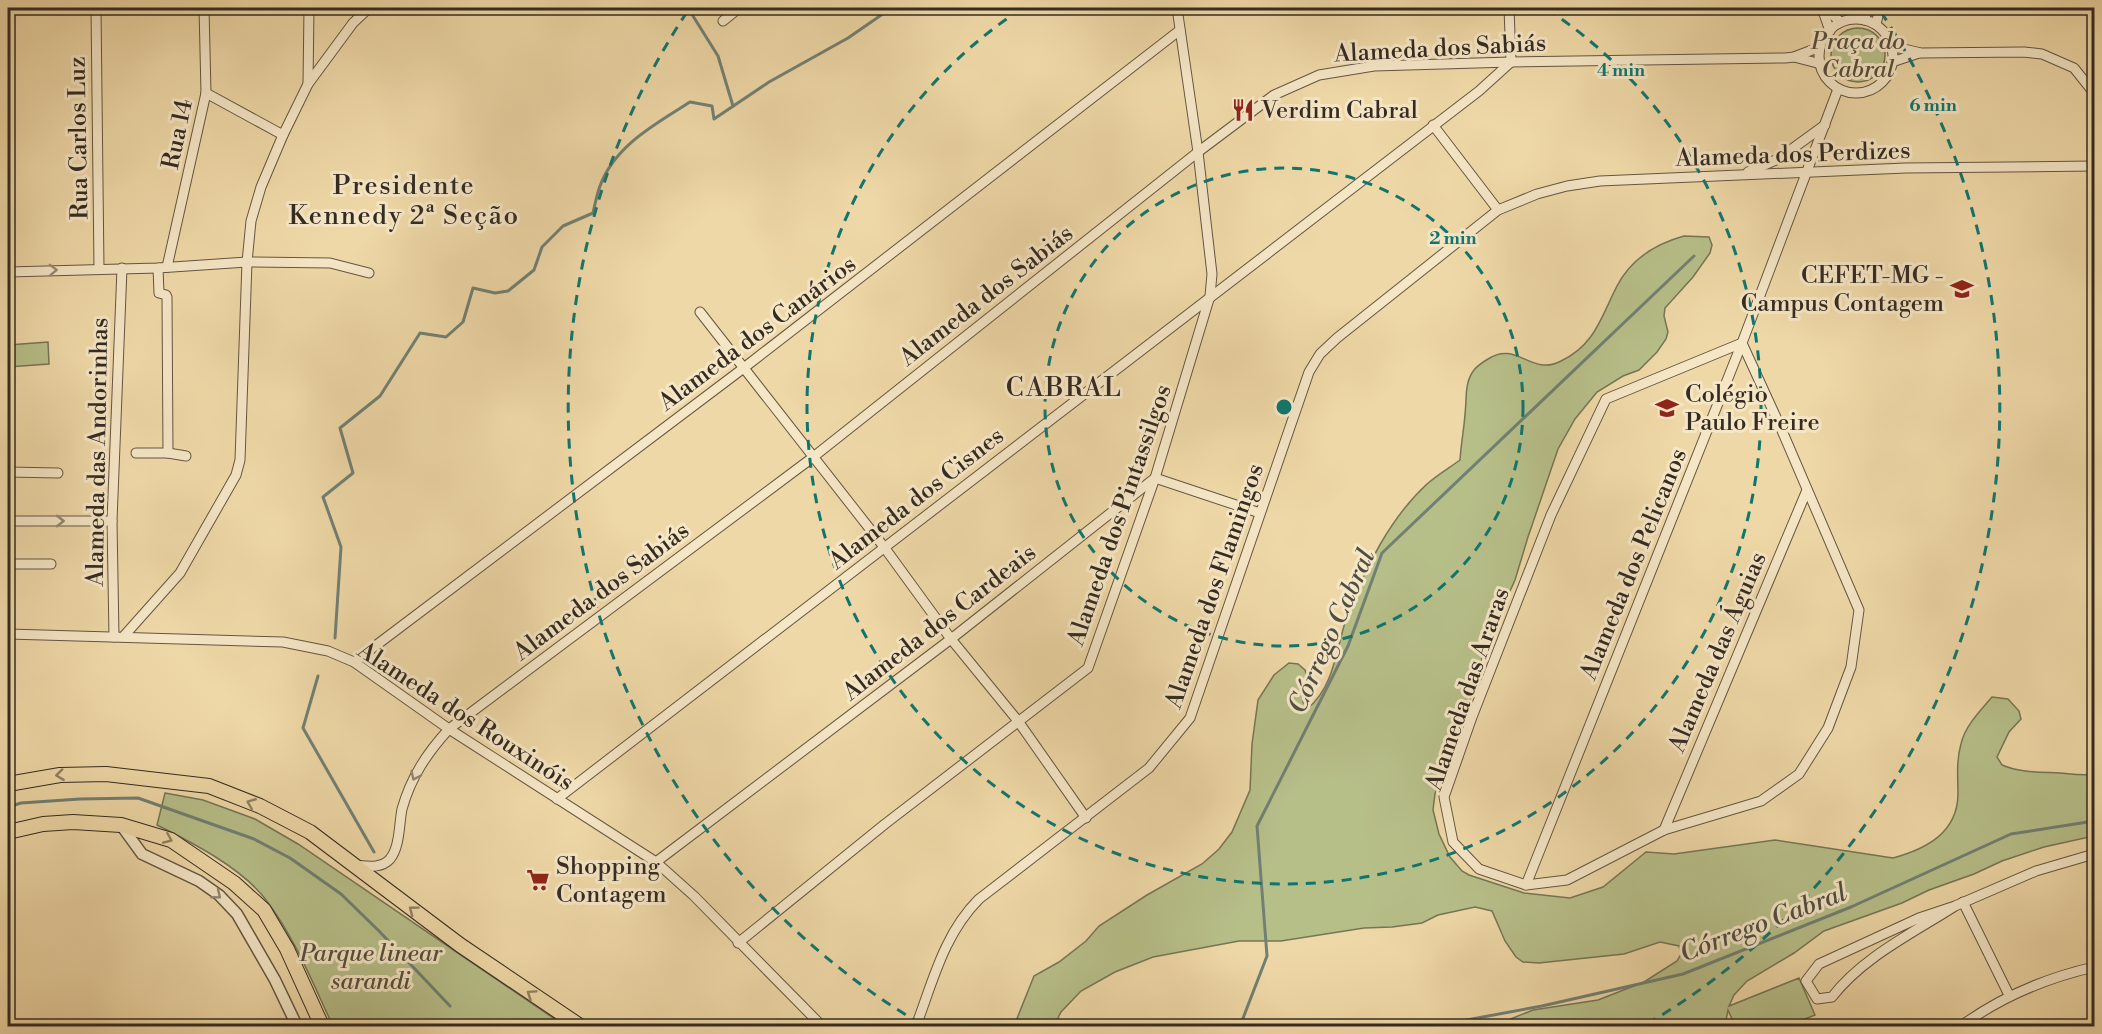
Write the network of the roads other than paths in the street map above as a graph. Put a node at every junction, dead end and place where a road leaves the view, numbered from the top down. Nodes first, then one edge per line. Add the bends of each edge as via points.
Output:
1 (96, 8) edge
2 (204, 8) edge
3 (309, 8) edge
4 (369, 8) edge
5 (739, 8) edge
6 (1177, 8) edge
7 (1509, 8) edge
8 (1824, 8) edge
9 (1868, 8) edge
10 (1880, 8) edge
11 (1864, 20) junction
12 (723, 21) dead end
13 (1840, 22) junction
14 (1876, 24) junction
15 (1180, 30) junction
16 (1830, 31) junction
17 (1891, 46) junction
18 (1820, 47) junction
19 (1921, 53) junction
20 (1794, 57) junction
21 (1511, 62) junction
22 (1892, 62) junction
23 (1821, 64) junction
24 (308, 84) junction
25 (1838, 89) junction
26 (206, 93) junction
27 (2094, 93) edge
28 (1433, 125) junction
29 (1825, 125) junction
30 (283, 135) junction
31 (1198, 152) junction
32 (2094, 166) edge
33 (1807, 172) junction
34 (1743, 175) junction
35 (1498, 210) junction
36 (247, 262) junction
37 (163, 267) junction
38 (122, 268) junction
39 (99, 269) junction
40 (8, 272) edge
41 (369, 273) dead end
42 (1210, 296) junction
43 (700, 312) dead end
44 (1742, 343) junction
45 (745, 367) junction
46 (136, 453) dead end
47 (168, 453) junction
48 (186, 456) dead end
49 (812, 458) junction
50 (8, 472) edge
51 (58, 473) dead end
52 (1155, 478) junction
53 (1807, 490) junction
54 (1260, 513) junction
55 (8, 521) edge
56 (112, 521) junction
57 (884, 547) junction
58 (8, 564) edge
59 (51, 564) dead end
60 (8, 634) edge
61 (118, 637) junction
62 (951, 639) junction
63 (354, 662) junction
64 (1018, 721) junction
65 (449, 729) junction
66 (8, 784) edge
67 (557, 799) junction
68 (1086, 818) junction
69 (121, 825) junction
70 (1664, 830) junction
71 (8, 832) edge
72 (2094, 854) edge
73 (656, 862) junction
74 (353, 865) junction
75 (1526, 885) junction
76 (1959, 904) junction
77 (738, 943) junction
78 (2094, 967) edge
79 (2009, 995) junction
80 (297, 1026) edge
81 (322, 1026) edge
82 (580, 1026) edge
83 (822, 1026) edge
84 (916, 1026) edge
85 (1961, 1026) edge

1 - 39 street, Rua Carlos Luz
2 - 26 street, Rua 14
3 - 24 street
4 - 24 street via 353,23
5 - 12 street
6 - 15 street, Alameda dos Pintassilgos
7 - 21 street
8 - 13 street
8 - 16 street
9 - 11 street
10 - 14 street
11 - 13 street
11 - 14 street
13 - 16 street
14 - 17 street
15 - 31 street, Alameda dos Pintassilgos
15 - 45 street, Alameda dos Canários
16 - 18 street
17 - 19 street
17 - 22 street
18 - 20 street, Alameda dos Sabiás
18 - 23 street
19 - 22 street
19 - 27 street via 2042,54 2074,68
20 - 21 street, Alameda dos Sabiás
20 - 23 street, Alameda dos Sabiás
21 - 28 street, Alameda dos Cisnes
21 - 31 street, Alameda dos Sabiás via 1374,66 1319,75 1275,95
22 - 25 street via 1885,80 1866,92
23 - 25 street
24 - 30 street
25 - 29 street, Alameda dos Pelicanos
26 - 30 street
26 - 37 street, Rua 14
28 - 35 street
28 - 42 street, Alameda dos Cisnes
29 - 33 street, Alameda dos Pelicanos
29 - 34 street via 1778,159
30 - 36 street via 251,221
31 - 42 street, Alameda dos Pintassilgos via 1212,274
31 - 49 street, Alameda dos Sabiás
32 - 33 street, Alameda dos Perdizes
33 - 34 street, Alameda dos Perdizes
33 - 44 street, Alameda dos Pelicanos
34 - 35 street, Alameda dos Perdizes via 1600,181 1537,194
35 - 54 street, Alameda dos Flamingos via 1320,354 1309,372
36 - 37 street
36 - 41 street via 330,263
36 - 61 street via 240,460 236,475 180,573
37 - 38 street
37 - 47 street via 159,293 167,297
38 - 39 street
38 - 56 street, Alameda das Andorinhas
40 -> 39 street
42 - 52 street, Alameda dos Pintassilgos
42 - 57 street, Alameda dos Cisnes
43 - 45 street
44 - 53 street, Alameda das Araras
44 - 75 street, Alameda dos Pelicanos
44 - 75 street, Alameda das Araras via 1606,399 1551,515 1444,798 1453,842 1479,869
45 - 49 street
45 - 63 street, Alameda dos Canários
46 - 47 street
47 - 48 street
49 - 57 street
49 - 65 street, Alameda dos Sabiás
50 - 51 street
52 - 54 street
52 - 62 street, Alameda dos Cardeais
52 - 64 street, Alameda dos Pintassilgos via 1088,668
53 - 70 street, Alameda das Águias
53 - 70 street, Alameda das Araras via 1859,610 1851,668 1828,728 1798,774 1761,801
54 - 68 street, Alameda dos Flamingos via 1190,718 1149,768
55 -> 56 street
56 - 61 street, Alameda das Andorinhas
57 - 62 street
57 - 67 street, Alameda dos Cisnes
58 - 59 street
60 - 61 street, Alameda dos Rouxinóis
61 - 63 street, Alameda dos Rouxinóis via 283,642
62 - 64 street
62 - 73 street, Alameda dos Cardeais
63 - 65 street, Alameda dos Rouxinóis
64 - 68 street
64 - 77 street, Alameda dos Pintassilgos
65 - 67 street, Alameda dos Rouxinóis
65 -> 74 street, Alameda dos Sabiás via 414,774 389,860 376,867
74 -> 66 main road via 310,832 209,786 106,774 60,775
67 - 73 street, Alameda dos Rouxinóis
68 - 84 street, Alameda dos Flamingos via 965,913 945,948
69 - 71 main road via 73,822
69 -> 80 street via 142,854 198,881 237,914
69 -> 81 main road via 171,840 234,882 264,910 287,949
70 - 75 street, Alameda das Araras via 1567,880
72 - 76 street via 2036,871
73 - 77 street, Alameda dos Rouxinóis
82 -> 74 main road via 460,945
76 - 76 street via 1868,962 1845,980 1832,997 1817,999 1806,981 1819,964
76 - 79 street
77 - 83 street, Alameda dos Rouxinóis
78 - 79 street
79 - 85 street

